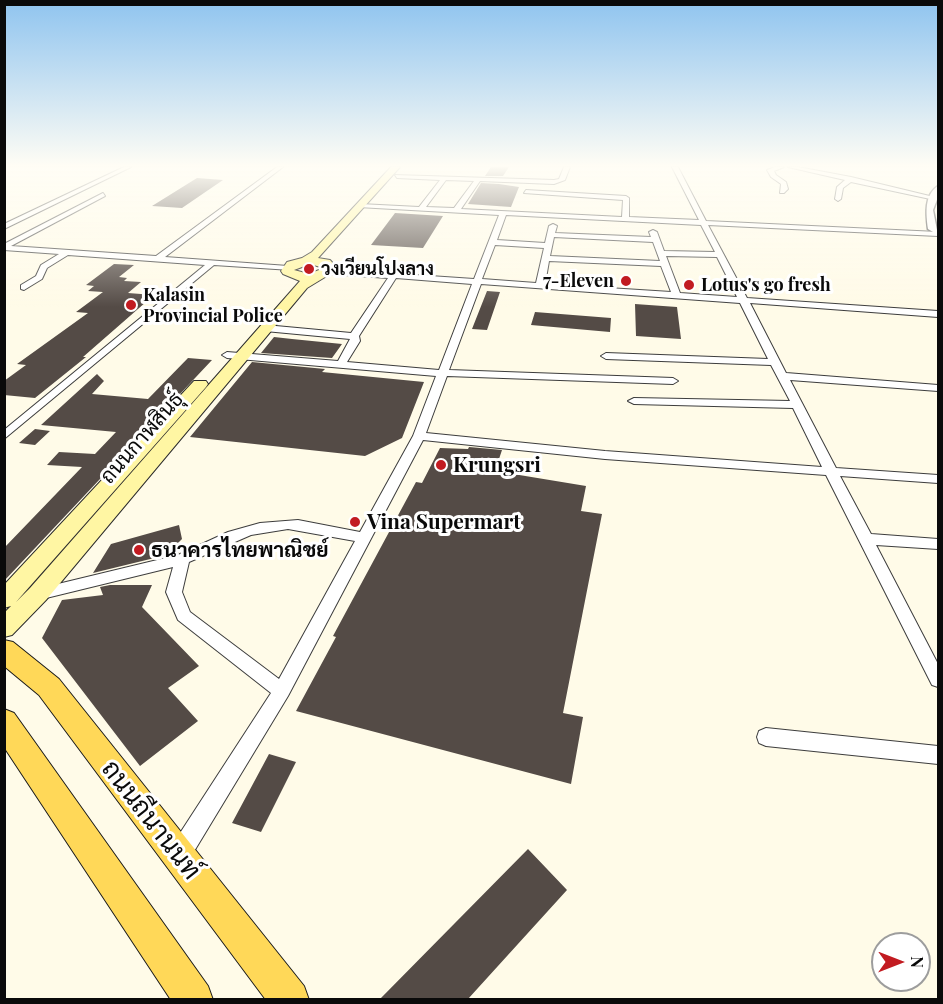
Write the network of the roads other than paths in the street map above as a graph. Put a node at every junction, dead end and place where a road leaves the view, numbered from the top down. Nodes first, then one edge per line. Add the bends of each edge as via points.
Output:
1 (31, 214) edge
2 (68, 214) edge
3 (218, 214) edge
4 (357, 214) edge
5 (359, 214) edge
6 (510, 214) joint
7 (625, 214) edge
8 (698, 214) edge
9 (930, 214) edge
10 (556, 216) junction
11 (625, 220) junction
12 (650, 221) junction
13 (703, 223) junction
14 (4, 227) edge
15 (936, 230) edge
16 (551, 235) junction
17 (657, 240) junction
18 (492, 242) junction
19 (549, 246) junction
20 (4, 248) edge
21 (66, 253) junction
22 (661, 253) junction
23 (720, 255) junction
24 (546, 258) junction
25 (158, 259) junction
26 (212, 263) junction
27 (665, 264) junction
28 (319, 268) junction
29 (291, 272) junction
30 (394, 275) junction
31 (479, 281) junction
32 (540, 285) junction
33 (24, 287) dead end
34 (676, 295) junction
35 (743, 300) junction
36 (935, 314) edge
37 (939, 323) edge
38 (265, 328) junction
39 (354, 336) junction
40 (234, 356) junction
41 (606, 356) dead end
42 (775, 362) junction
43 (342, 364) junction
44 (442, 374) junction
45 (782, 376) junction
46 (672, 381) dead end
47 (939, 388) edge
48 (634, 401) dead end
49 (797, 405) junction
50 (4, 436) edge
51 (420, 436) junction
52 (831, 471) junction
53 (939, 478) edge
54 (366, 538) junction
55 (866, 539) junction
56 (939, 544) edge
57 (182, 559) junction
58 (38, 594) junction
59 (4, 600) edge
60 (4, 628) edge
61 (4, 650) edge
62 (939, 680) edge
63 (282, 691) junction
64 (4, 722) edge
65 (766, 737) dead end
66 (939, 755) edge
67 (179, 855) junction
68 (194, 999) edge
69 (290, 999) edge

1 - 14 street
2 - 20 street
3 - 25 street
4 - 28 main road, ถนนกาฬสินธุ์ via 316,254
5 - 28 main road, ถนนกาฬสินธุ์
6 - 10 street
6 - 18 street
7 - 11 street
8 - 13 street
9 - 15 street
10 - 11 street
10 - 16 street
11 - 12 street
12 - 13 street
12 - 17 street
13 - 15 street
13 - 23 street
16 - 17 street
16 - 19 street
17 - 22 street
18 - 19 street
18 - 31 street
19 - 24 street
20 - 21 street
21 - 25 street
21 - 33 street
22 - 23 street
22 - 27 street
23 - 35 street
24 - 27 street
24 - 32 street
25 - 26 street
26 - 29 street
26 - 50 street
27 - 34 street
28 - 29 main road
28 - 29 main road
28 - 30 street
28 - 38 main road, ถนนกาฬสินธุ์
29 - 40 main road, ถนนกาฬสินธุ์ via 291,283
30 - 31 street
30 - 39 street
31 - 32 street
31 - 44 street
32 - 34 street
34 - 35 street
35 - 36 street
35 - 42 street
36 - 37 street
38 - 39 street
38 - 40 main road, ถนนกาฬสินธุ์
39 - 43 street
40 - 43 street
40 - 58 main road, ถนนกาฬสินธุ์
40 - 59 main road, ถนนกาฬสินธุ์
41 - 42 street
42 - 45 street
43 - 44 street
44 - 46 street
44 - 51 street
45 - 47 street
45 - 49 street
48 - 49 street
49 - 52 street
51 - 52 street via 605,455
51 - 54 street
52 - 53 street
52 - 55 street
54 - 57 street via 287,524 221,540
54 - 63 street
55 - 56 street
55 - 62 street
57 - 58 street
57 - 63 street via 174,592 184,616
58 - 60 main road, ถนนกาฬสินธุ์
61 - 67 main road, ถนนถีนานนท์ via 49,687
63 - 67 street
64 - 68 main road
65 - 66 street
67 - 69 main road, ถนนถีนานนท์

